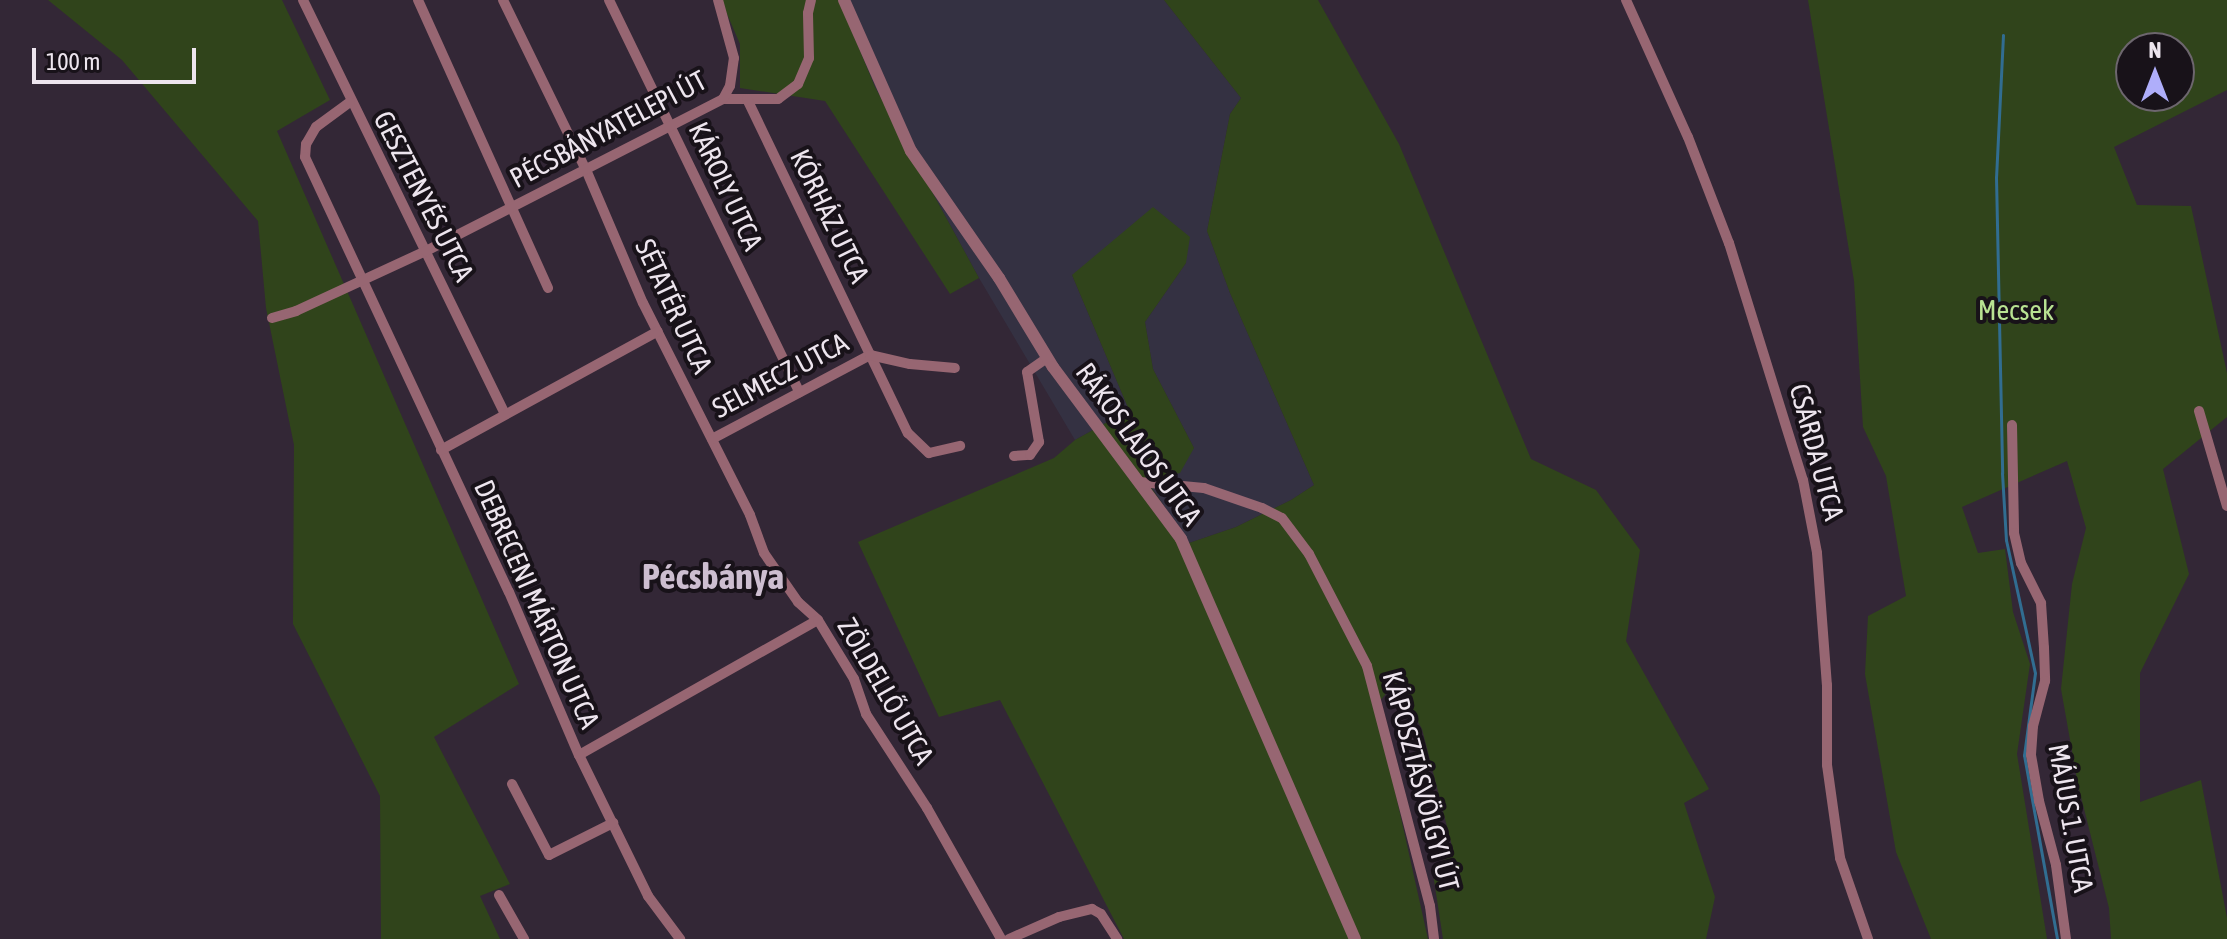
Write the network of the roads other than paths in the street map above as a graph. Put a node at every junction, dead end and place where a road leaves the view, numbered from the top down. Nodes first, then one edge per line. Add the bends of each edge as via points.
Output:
1 (303, 0) edge
2 (418, 0) edge
3 (503, 0) edge
4 (609, 0) edge
5 (718, 0) edge
6 (811, 0) edge
7 (844, 0) edge
8 (1626, 0) edge
9 (723, 99) junction
10 (747, 99) junction
11 (350, 102) junction
12 (672, 127) junction
13 (587, 172) junction
14 (511, 209) junction
15 (426, 251) junction
16 (363, 281) junction
17 (548, 288) dead end
18 (272, 318) dead end
19 (658, 331) junction
20 (870, 355) junction
21 (1047, 358) junction
22 (955, 368) dead end
23 (799, 392) junction
24 (2199, 411) dead end
25 (504, 413) junction
26 (2012, 425) dead end
27 (712, 439) junction
28 (960, 446) dead end
29 (441, 450) junction
30 (1014, 456) dead end
31 (1140, 482) junction
32 (2227, 506) edge
33 (818, 620) junction
34 (579, 755) junction
35 (512, 784) dead end
36 (613, 823) junction
37 (499, 895) dead end
38 (524, 939) edge
39 (680, 939) edge
40 (1001, 939) edge
41 (1009, 939) edge
42 (1117, 939) edge
43 (1355, 939) edge
44 (1434, 939) edge
45 (1868, 939) edge
46 (2066, 939) edge

1 - 11 street, GESZTENYÉS UTCA
2 - 14 street
3 - 13 street, SÉTATÉR UTCA
4 - 12 street, KÁROLY UTCA
5 - 9 street, PÉCSBÁNYATELEPI ÚT via 734,58
6 - 10 street via 806,72 778,99
7 - 21 street, RÁKOS LAJOS UTCA via 911,151
8 - 45 street, CSÁRDA UTCA via 1729,243 1803,480 1817,553 1827,765 1840,858
9 - 10 street
9 - 12 street, PÉCSBÁNYATELEPI ÚT
10 - 20 street, KÓRHÁZ UTCA
11 - 15 street, GESZTENYÉS UTCA
11 - 16 street, DEBRECENI MÁRTON UTCA via 316,127 305,157
12 - 13 street, PÉCSBÁNYATELEPI ÚT
12 - 23 street, KÁROLY UTCA
13 - 14 street, PÉCSBÁNYATELEPI ÚT
13 - 19 street, SÉTATÉR UTCA
14 - 15 street, PÉCSBÁNYATELEPI ÚT
14 - 17 street
15 - 16 street, PÉCSBÁNYATELEPI ÚT
15 - 25 street, GESZTENYÉS UTCA
16 - 18 street, PÉCSBÁNYATELEPI ÚT
16 - 29 street, DEBRECENI MÁRTON UTCA
19 - 25 street
19 - 27 street, SÉTATÉR UTCA
20 - 22 street, SELMECZ UTCA
20 - 23 street, SELMECZ UTCA
20 - 28 street, SELMECZ UTCA via 920,448 929,453
21 - 30 street via 1027,372 1039,442 1030,455
21 - 31 street, RÁKOS LAJOS UTCA
23 - 27 street, SELMECZ UTCA
24 - 32 street
25 - 29 street
26 - 46 street, MÁJUS 1. UTCA via 2014,533 2021,563 2041,603 2045,659 2031,755 2056,865
27 - 33 street, SÉTATÉR UTCA via 764,553 798,602
29 - 34 street, DEBRECENI MÁRTON UTCA
31 - 43 street, RÁKOS LAJOS UTCA via 1194,565
31 - 44 street, KÁPOSZTÁSVÖLGYI ÚT via 1204,488 1262,508 1282,518 1309,554 1367,666
33 - 34 street, ZÖLDELLŐ UTCA
33 - 40 street, ZÖLDELLŐ UTCA via 854,679 866,714
34 - 36 street, DEBRECENI MÁRTON UTCA
35 - 36 street via 549,855
36 - 39 street, DEBRECENI MÁRTON UTCA via 648,896
37 - 38 street
41 - 42 street via 1081,909 1101,914

